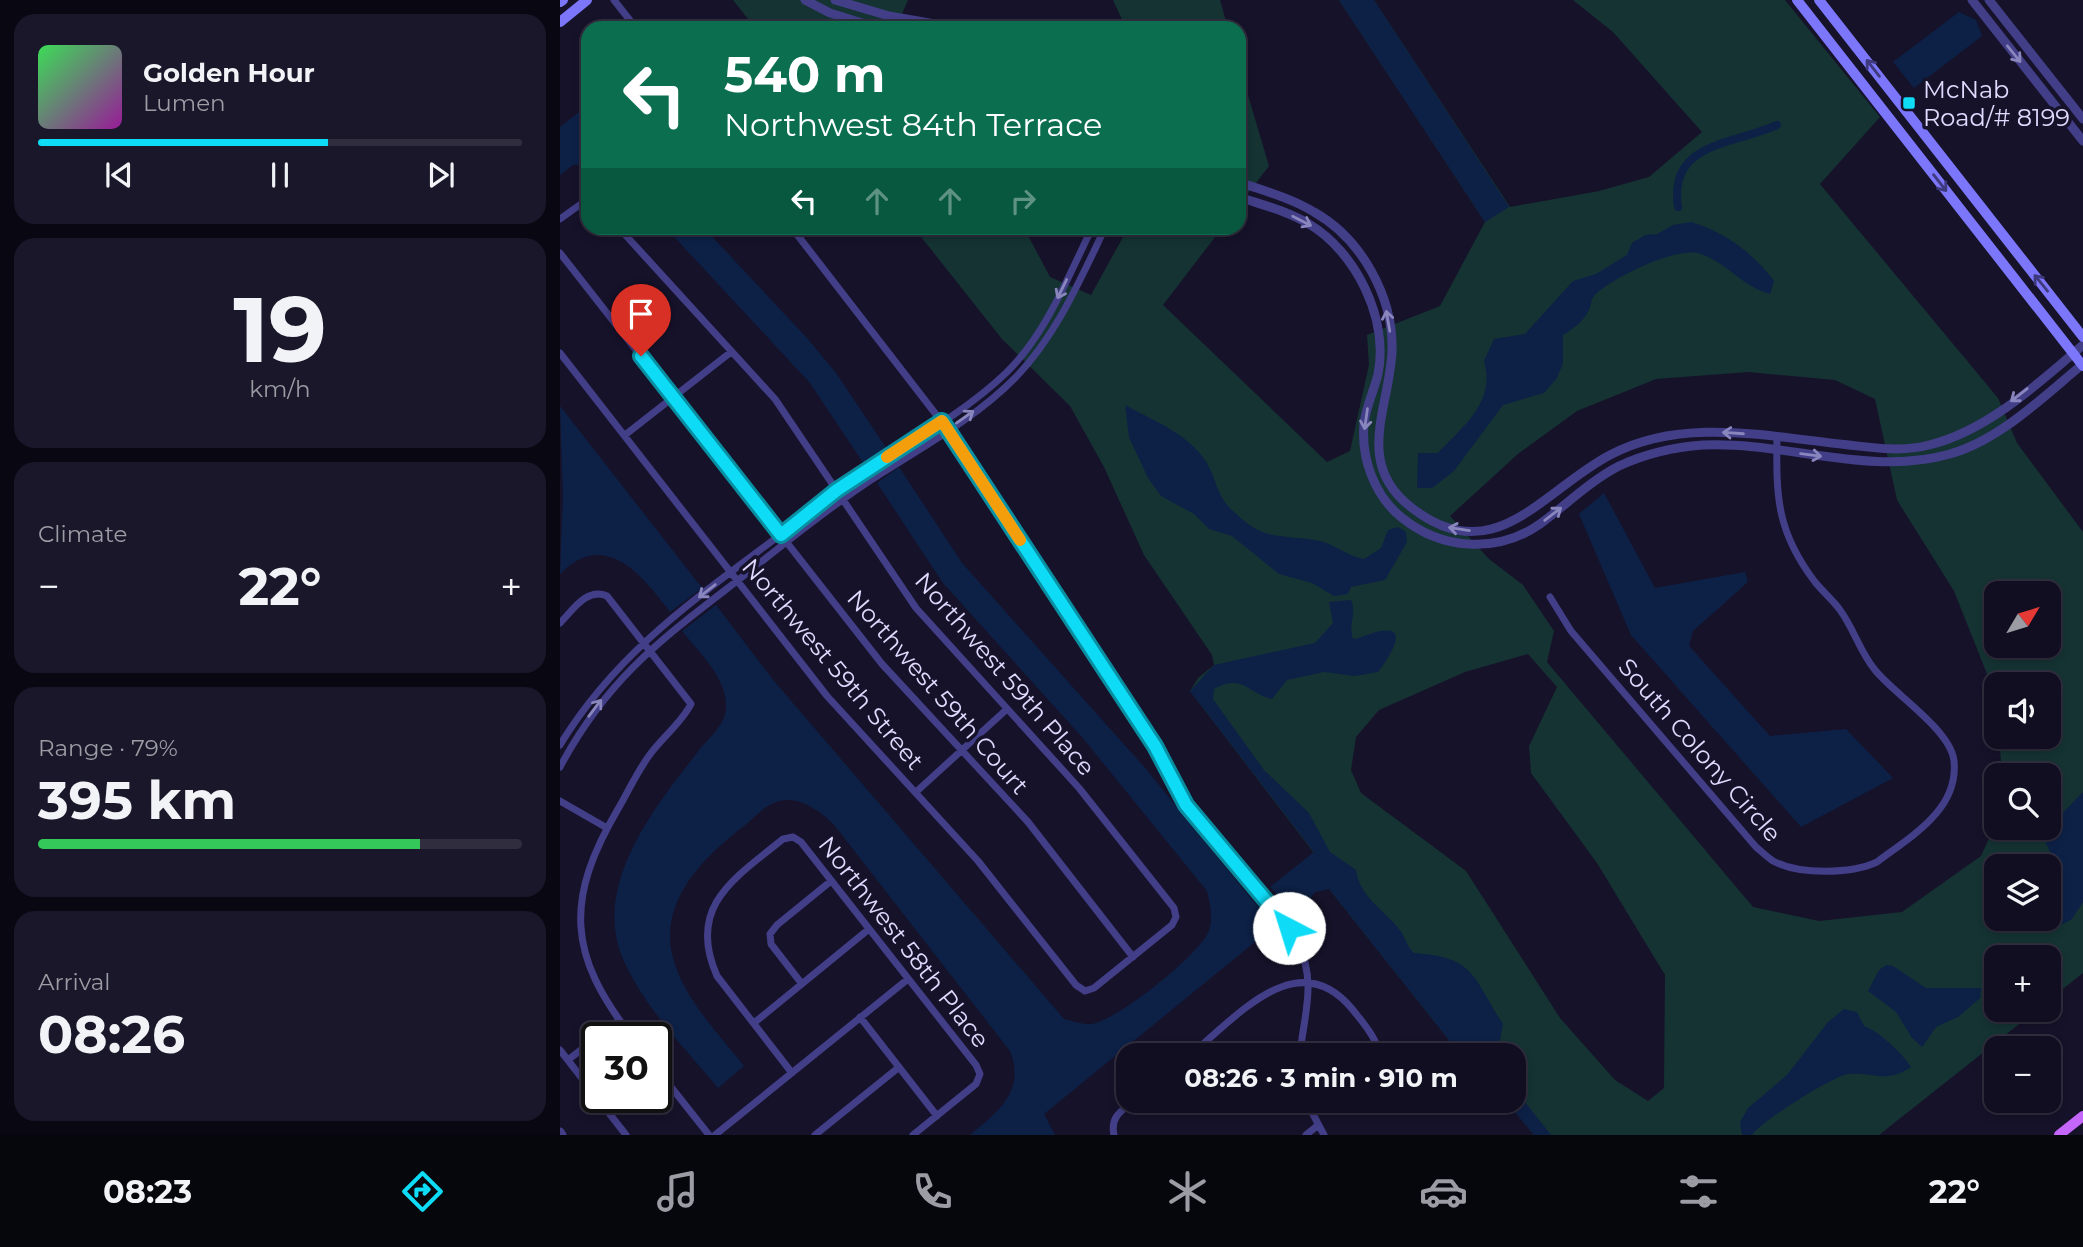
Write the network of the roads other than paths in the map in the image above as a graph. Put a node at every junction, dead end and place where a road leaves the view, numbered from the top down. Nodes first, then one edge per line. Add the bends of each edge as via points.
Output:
1 (587, 0) edge
2 (614, 0) edge
3 (805, 0) edge
4 (835, 0) edge
5 (1797, 0) edge
6 (1819, 0) edge
7 (1972, 0) edge
8 (1989, 0) edge
9 (630, 21) edge
10 (856, 21) edge
11 (918, 21) edge
12 (560, 22) edge
13 (2083, 119) edge
14 (2083, 141) edge
15 (1246, 185) edge
16 (1246, 200) edge
17 (581, 204) edge
18 (560, 219) edge
19 (625, 235) edge
20 (797, 235) edge
21 (1089, 235) edge
22 (1102, 235) edge
23 (560, 253) edge
24 (2083, 337) edge
25 (2083, 345) edge
26 (731, 352) junction
27 (560, 353) edge
28 (2073, 354) junction
29 (2083, 365) edge
30 (673, 397) junction
31 (942, 421) junction
32 (948, 430) junction
33 (625, 435) junction
34 (1777, 437) junction
35 (1838, 444) junction
36 (1777, 451) junction
37 (1837, 458) junction
38 (837, 490) junction
39 (844, 500) junction
40 (1504, 526) junction
41 (1523, 534) junction
42 (781, 535) junction
43 (786, 542) junction
44 (730, 573) junction
45 (736, 581) junction
46 (1549, 597) dead end
47 (560, 623) edge
48 (643, 641) junction
49 (650, 649) junction
50 (1007, 709) junction
51 (560, 745) edge
52 (961, 750) junction
53 (560, 767) edge
54 (916, 792) junction
55 (560, 802) edge
56 (607, 828) junction
57 (831, 881) junction
58 (869, 929) junction
59 (1133, 957) junction
60 (908, 979) junction
61 (1308, 981) junction
62 (802, 984) junction
63 (860, 1017) junction
64 (619, 1020) joint
65 (754, 1023) junction
66 (1205, 1043) edge
67 (1302, 1043) edge
68 (1374, 1043) edge
69 (560, 1050) edge
70 (568, 1060) junction
71 (898, 1068) junction
72 (792, 1073) junction
73 (672, 1088) edge
74 (1119, 1113) edge
75 (1311, 1113) edge
76 (937, 1116) junction
77 (2083, 1116) edge
78 (1317, 1126) junction
79 (626, 1135) edge
80 (709, 1135) edge
81 (715, 1135) edge
82 (815, 1135) edge
83 (913, 1135) edge
84 (1114, 1135) edge
85 (1306, 1135) edge
86 (1324, 1135) edge
87 (2059, 1135) edge

1 - 12 main road
2 - 9 street
3 - 10 street
4 - 11 street
5 -> 28 main road
24 -> 6 main road
7 -> 14 street
8 - 13 street
40 -> 15 street via 1468,531 1448,528 1409,507 1393,487 1377,443 1392,350 1390,322 1370,268 1355,247 1315,212
16 -> 41 street via 1309,223 1359,276 1370,301 1379,349 1364,445 1370,471 1390,505 1420,531 1440,540 1490,545
17 - 18 street
19 - 26 street, Northwest 59th Place
20 - 31 street
21 -> 31 street via 1027,348 1006,372
32 -> 22 street via 988,402 1036,355 1062,316
23 - 30 street, Northwest 59th Court
25 - 28 street
26 - 30 street
26 - 38 street, Northwest 59th Place via 791,420
27 - 33 street, Northwest 59th Street
28 - 29 main road
28 -> 35 street via 1992,416 1950,439 1904,449
29 - 37 street via 2001,428 1954,453 1908,462
30 - 33 street
30 - 42 street, Northwest 59th Court
31 - 32 street
31 - 38 street
32 - 39 street
32 - 61 street via 1155,746 1186,805 1298,942
33 - 44 street, Northwest 59th Street
34 - 35 street
34 - 36 street
34 -> 40 street via 1707,431 1646,441 1610,455 1530,513
35 - 37 street
36 -> 37 street
41 -> 36 street via 1609,472 1650,454 1705,445
36 - 46 street, South Colony Circle via 1779,515 1800,561 1839,609 1875,670 1945,741 1954,761 1948,795 1937,814 1877,862 1855,868 1802,869 1773,860 1571,631
38 - 39 street, Northwest 59th Place
38 - 42 street
39 - 43 street
39 - 50 street, Northwest 59th Place via 916,608
40 - 41 street
42 - 43 street, Northwest 59th Court
42 - 44 street
43 - 45 street
43 - 52 street, Northwest 59th Court via 882,664
44 - 45 street, Northwest 59th Street
44 -> 48 street
45 - 49 street
45 - 54 street, Northwest 59th Street via 827,696
47 - 48 street via 588,595 598,592 607,596
48 - 49 street
48 - 51 street via 601,684
53 -> 49 street via 608,691
49 - 56 street via 691,704 649,755
50 - 52 street
50 - 59 street, Northwest 59th Place via 1079,788 1174,908 1172,925
52 - 54 street
52 - 59 street, Northwest 59th Court via 1028,822
54 - 59 street, Northwest 59th Street via 978,861 1076,985 1085,991 1094,988
55 - 56 street
56 - 64 street via 584,883 581,928 591,974
57 - 58 street, Northwest 58th Place
57 - 62 street via 770,934 771,944
57 - 65 street, Northwest 58th Place via 801,842 793,837 783,839 721,893 711,910 710,960
58 - 60 street, Northwest 58th Place
58 - 62 street
60 - 63 street
60 - 76 street, Northwest 58th Place via 980,1074 976,1084
61 - 66 street via 1273,988
61 - 67 street via 1310,999
61 - 68 street via 1339,993
62 - 65 street
63 - 71 street
63 - 72 street
64 - 70 street
65 - 72 street
69 - 70 street
70 - 79 street
71 - 76 street
71 - 82 street
72 - 81 street
73 - 80 street
74 - 84 street via 1112,1124
75 - 78 street
76 - 83 street
77 - 87 main road
78 - 85 street
78 - 86 street

